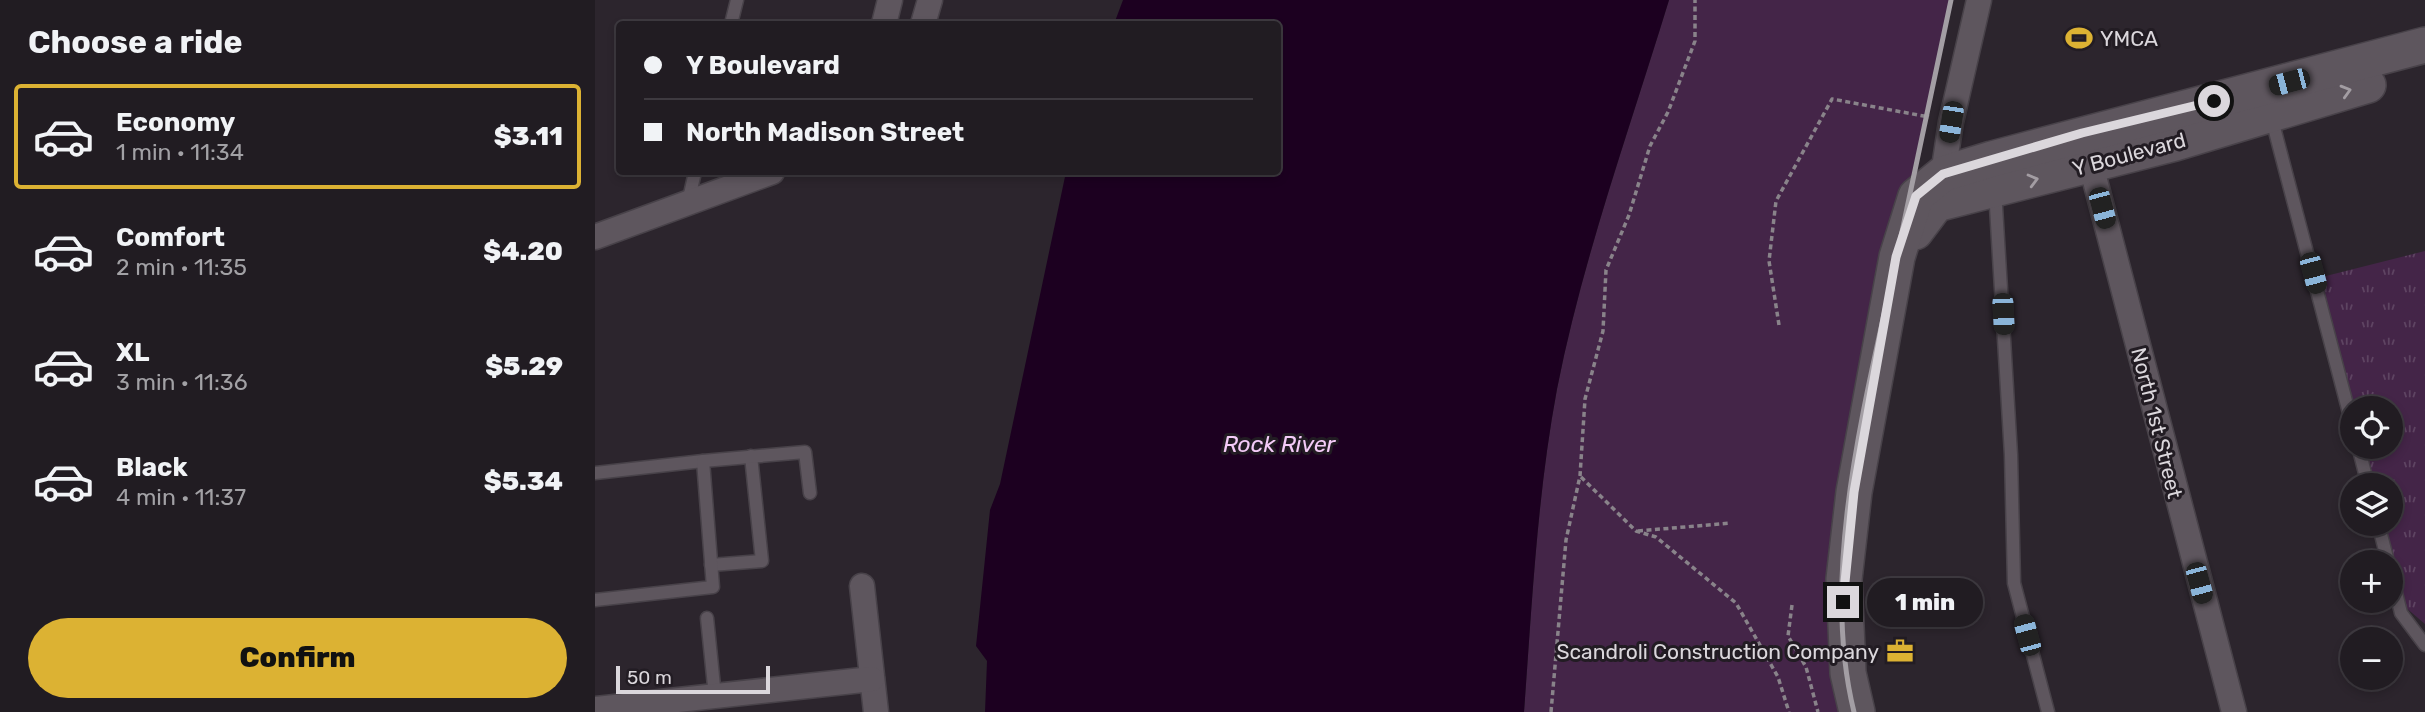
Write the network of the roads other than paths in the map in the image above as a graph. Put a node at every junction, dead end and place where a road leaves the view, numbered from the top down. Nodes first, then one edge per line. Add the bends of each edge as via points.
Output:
1 (737, 0) edge
2 (890, 0) edge
3 (930, 0) edge
4 (1979, 0) edge
5 (732, 21) edge
6 (885, 21) edge
7 (924, 21) edge
8 (2425, 45) edge
9 (2425, 69) edge
10 (2269, 100) junction
11 (2086, 149) junction
12 (1943, 174) junction
13 (1994, 174) junction
14 (694, 175) edge
15 (764, 175) edge
16 (687, 204) junction
17 (595, 237) edge
18 (1896, 257) junction
19 (2345, 396) edge
20 (751, 456) junction
21 (703, 461) junction
22 (595, 473) edge
23 (810, 493) dead end
24 (711, 565) junction
25 (862, 586) dead end
26 (595, 600) edge
27 (2401, 613) edge
28 (707, 618) dead end
29 (2425, 645) edge
30 (872, 679) junction
31 (715, 696) junction
32 (595, 709) edge
33 (876, 712) edge
34 (1857, 712) edge
35 (2048, 712) edge
36 (2234, 712) edge

1 - 5 lane
2 - 6 street
3 - 7 street
4 - 12 street
8 - 10 street, Y Boulevard
10 -> 9 street, Y Boulevard
10 - 11 street, Y Boulevard
10 - 19 lane
11 - 13 street, Y Boulevard
11 - 36 street, North 1st Street
12 - 13 street, Y Boulevard
12 - 18 street via 1916,196
13 - 18 street, Y Boulevard via 1937,204
13 - 35 lane via 2014,583
14 - 16 lane
15 - 16 street
16 - 17 street
18 - 34 street via 1843,579 1847,661
20 - 21 lane
20 - 23 lane via 805,452
20 - 24 lane via 762,561
21 - 22 lane
21 - 24 lane
24 - 26 lane via 713,587
25 - 30 street
27 - 29 lane
28 - 31 lane
30 - 31 street
30 - 33 street
31 - 32 street

